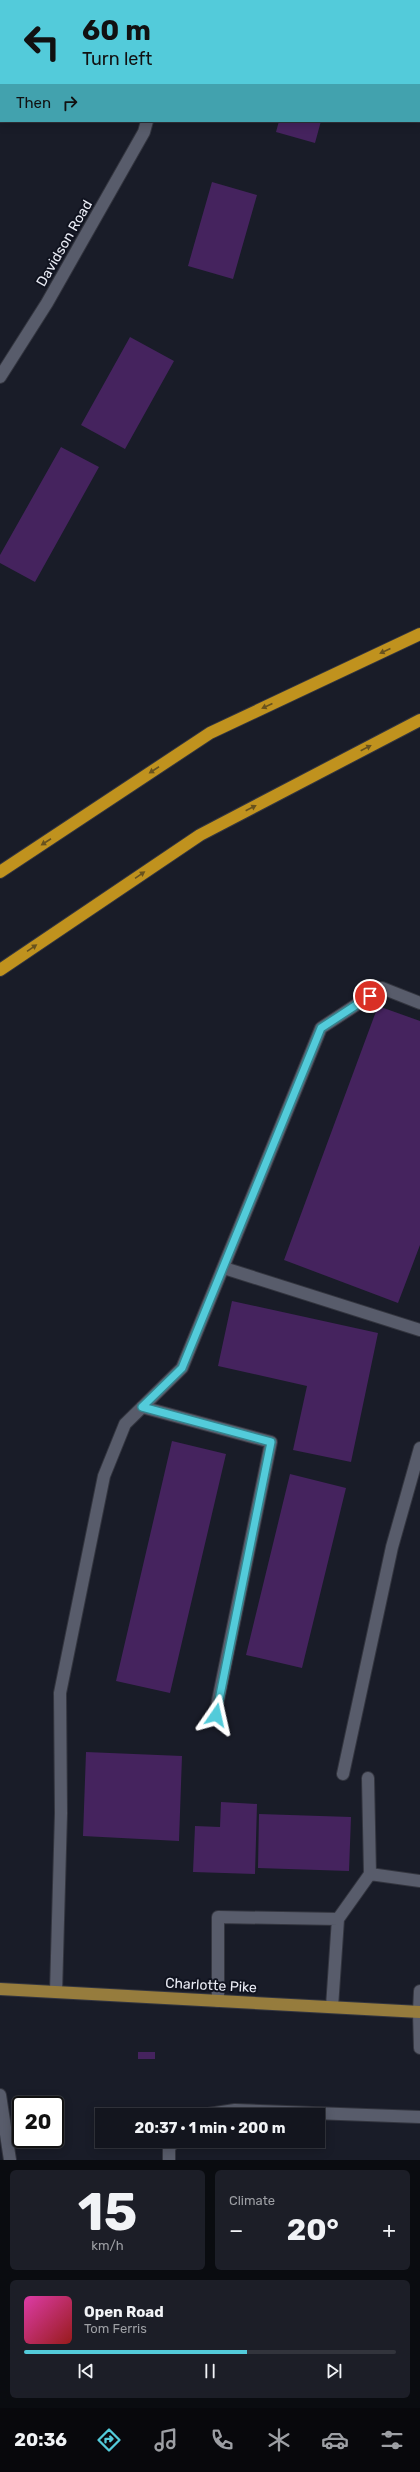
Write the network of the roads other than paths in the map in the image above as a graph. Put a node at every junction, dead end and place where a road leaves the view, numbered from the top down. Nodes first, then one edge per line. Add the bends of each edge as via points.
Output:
1 (147, 122) edge
2 (0, 377) edge
3 (420, 634) edge
4 (420, 720) edge
5 (0, 872) edge
6 (0, 970) edge
7 (420, 1003) edge
8 (224, 1268) junction
9 (420, 1330) edge
10 (142, 1407) junction
11 (420, 1448) edge
12 (414, 1489) edge
13 (216, 1715) dead end
14 (343, 1774) dead end
15 (368, 1778) dead end
16 (370, 1874) junction
17 (420, 1881) edge
18 (338, 1919) junction
19 (0, 1989) edge
20 (420, 1991) edge
21 (56, 1992) junction
22 (218, 2001) junction
23 (332, 2007) junction
24 (419, 2012) edge
25 (420, 2048) edge
26 (0, 2095) edge
27 (325, 2113) edge
28 (420, 2117) edge
29 (170, 2148) edge
30 (10, 2160) edge
31 (169, 2160) edge

1 - 2 street, Davidson Road via 144,132 47,303
3 -> 5 highway via 210,733
6 -> 4 highway via 200,835
7 - 8 street via 382,988 321,1028
8 - 9 street
8 - 10 street via 182,1368
10 - 13 street via 271,1442
10 - 21 street via 125,1424 104,1476 60,1694 61,1812
11 - 12 street
12 - 14 street via 392,1547
15 - 16 street
16 - 17 street
16 - 18 street
18 - 22 street via 218,1917
18 - 23 street
19 - 21 main road, Charlotte Pike
20 - 24 street
21 - 22 main road, Charlotte Pike
22 - 23 main road, Charlotte Pike
23 - 24 main road, Charlotte Pike
24 - 25 street
26 - 30 street
27 - 28 street
29 - 31 street

